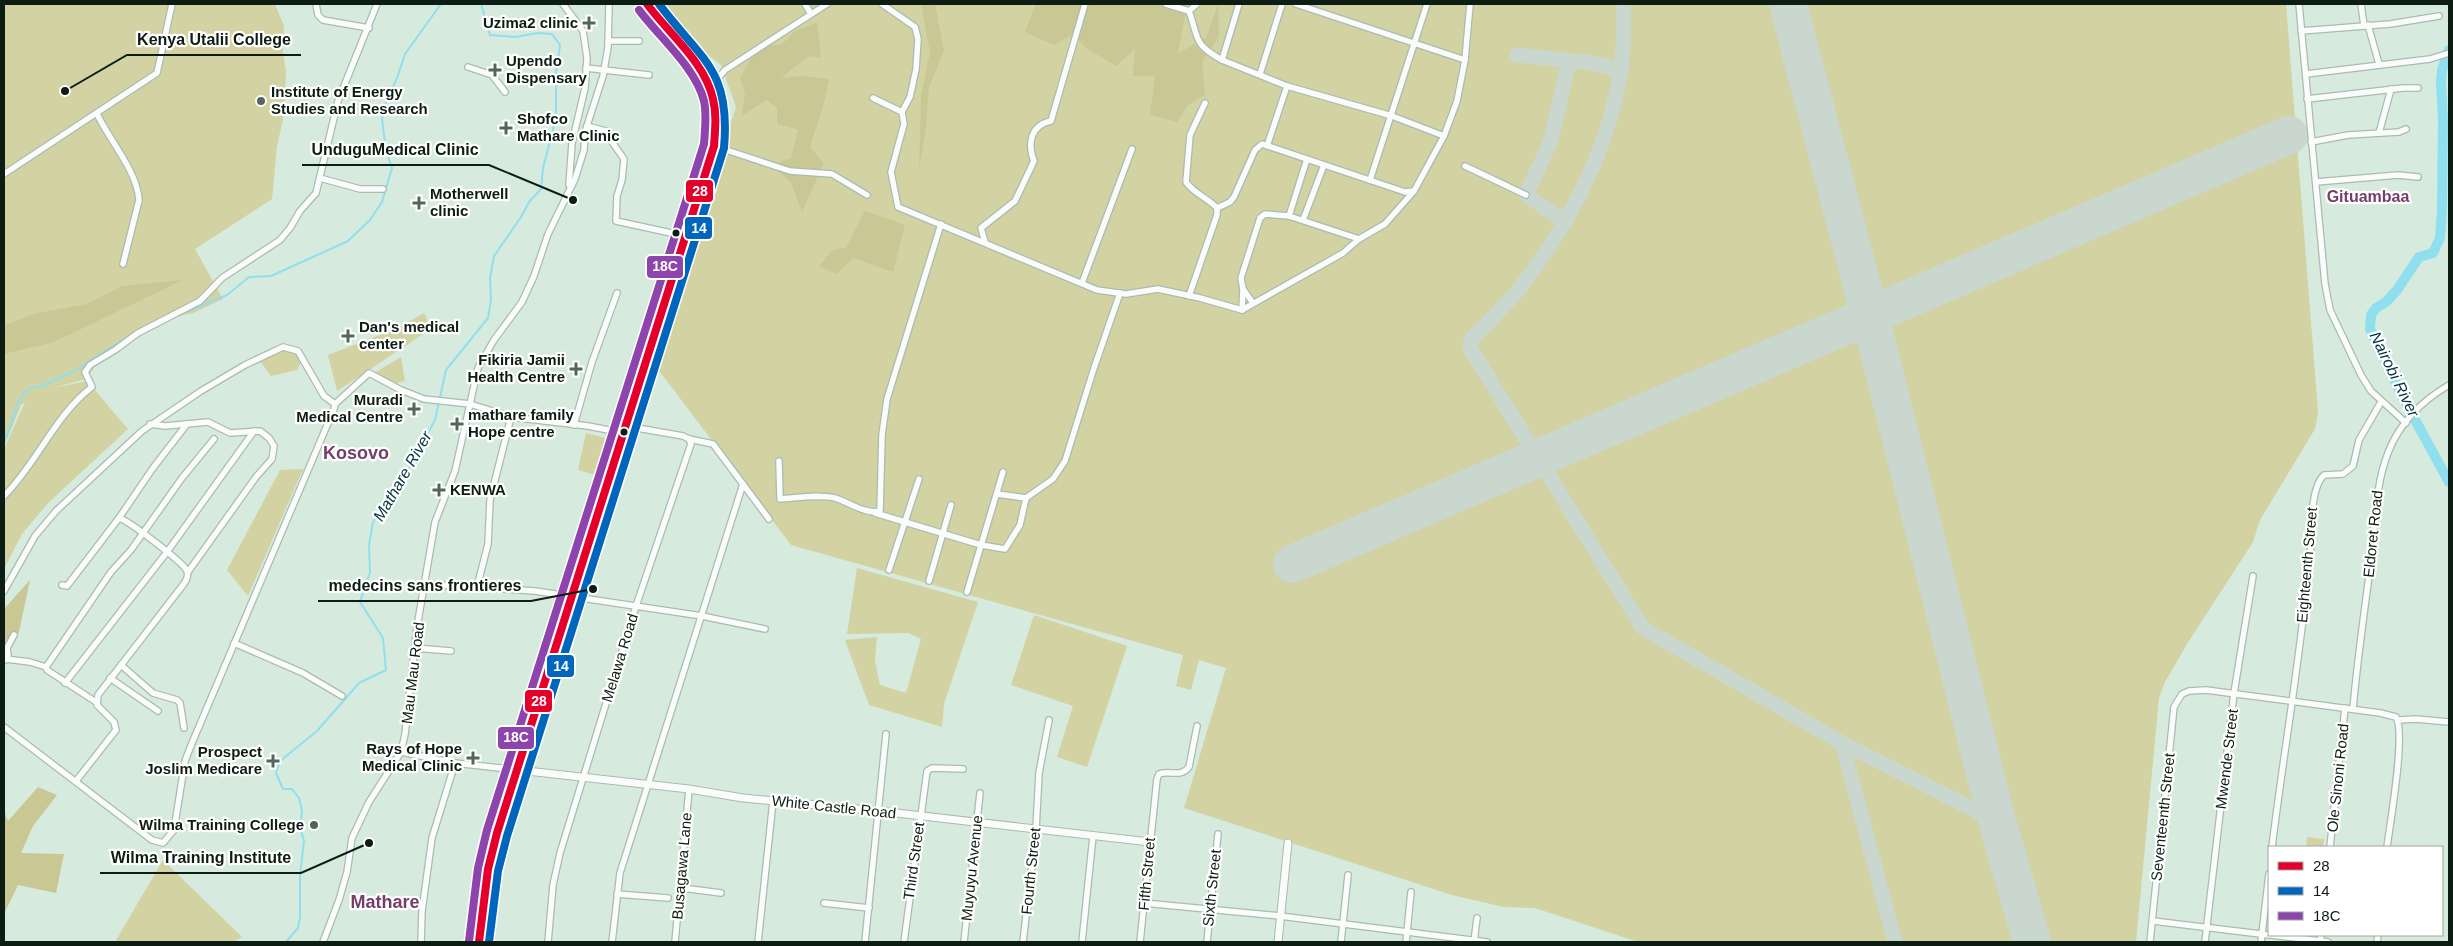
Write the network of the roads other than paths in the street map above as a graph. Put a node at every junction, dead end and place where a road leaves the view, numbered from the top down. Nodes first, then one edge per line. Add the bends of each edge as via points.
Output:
1 (172, 4) edge
2 (316, 4) edge
3 (377, 4) edge
4 (563, 4) edge
5 (609, 4) edge
6 (647, 4) edge
7 (805, 4) edge
8 (826, 4) edge
9 (882, 4) edge
10 (1085, 4) edge
11 (1166, 4) edge
12 (1197, 4) edge
13 (1239, 4) edge
14 (1282, 4) edge
15 (1296, 4) edge
16 (1319, 4) edge
17 (1427, 4) edge
18 (1470, 4) edge
19 (2299, 4) edge
20 (2361, 4) edge
21 (1317, 10) junction
22 (1189, 11) junction
23 (811, 14) junction
24 (2439, 16) dead end
25 (2366, 25) junction
26 (369, 28) junction
27 (2301, 31) junction
28 (608, 41) junction
29 (639, 41) dead end
30 (677, 42) junction
31 (1415, 42) junction
32 (2449, 53) edge
33 (1222, 60) junction
34 (1465, 60) junction
35 (2379, 64) junction
36 (468, 67) dead end
37 (586, 68) junction
38 (604, 68) junction
39 (1260, 74) junction
40 (2306, 74) junction
41 (649, 75) dead end
42 (708, 81) junction
43 (1287, 86) junction
44 (2418, 88) dead end
45 (2391, 89) junction
46 (505, 92) dead end
47 (873, 98) dead end
48 (2307, 99) junction
49 (1205, 103) dead end
50 (902, 112) junction
51 (97, 114) junction
52 (1392, 116) junction
53 (588, 126) junction
54 (717, 128) junction
55 (2406, 129) dead end
56 (2379, 133) junction
57 (1444, 136) junction
58 (2311, 142) junction
59 (714, 146) junction
60 (1268, 146) junction
61 (1132, 149) dead end
62 (1306, 159) junction
63 (1324, 165) junction
64 (1465, 166) dead end
65 (4, 174) edge
66 (2418, 177) dead end
67 (320, 178) junction
68 (1370, 180) junction
69 (2316, 182) junction
70 (382, 190) dead end
71 (569, 190) junction
72 (1414, 191) junction
73 (867, 195) dead end
74 (1526, 195) dead end
75 (1217, 208) junction
76 (1290, 216) junction
77 (1303, 220) junction
78 (940, 224) junction
79 (685, 236) junction
80 (1358, 239) junction
81 (985, 242) junction
82 (122, 264) dead end
83 (1082, 283) junction
84 (1243, 290) junction
85 (617, 293) dead end
86 (1120, 293) junction
87 (1189, 296) junction
88 (1253, 302) junction
89 (1242, 310) junction
90 (2449, 385) edge
91 (2381, 402) junction
92 (335, 404) junction
93 (470, 404) junction
94 (511, 417) junction
95 (2407, 422) junction
96 (150, 424) junction
97 (187, 424) junction
98 (574, 425) junction
99 (625, 429) junction
100 (254, 431) junction
101 (214, 439) dead end
102 (689, 439) junction
103 (779, 461) dead end
104 (1003, 472) dead end
105 (919, 479) dead end
106 (743, 484) junction
107 (997, 494) junction
108 (4, 496) edge
109 (1026, 498) junction
110 (952, 505) dead end
111 (866, 510) junction
112 (119, 518) junction
113 (769, 519) dead end
114 (906, 524) junction
115 (143, 533) junction
116 (942, 534) junction
117 (981, 545) junction
118 (167, 552) junction
119 (889, 570) dead end
120 (188, 572) junction
121 (2253, 576) dead end
122 (929, 581) dead end
123 (424, 584) junction
124 (62, 585) dead end
125 (477, 588) junction
126 (4, 591) edge
127 (967, 592) dead end
128 (572, 597) junction
129 (636, 606) junction
130 (702, 616) junction
131 (765, 630) dead end
132 (14, 635) dead end
133 (234, 643) junction
134 (415, 648) junction
135 (452, 651) dead end
136 (5, 661) edge
137 (121, 665) junction
138 (46, 667) junction
139 (110, 678) junction
140 (65, 683) junction
141 (2234, 693) junction
142 (342, 696) dead end
143 (2291, 700) junction
144 (96, 702) junction
145 (2345, 708) junction
146 (2353, 709) junction
147 (158, 711) dead end
148 (1049, 720) dead end
149 (2398, 720) junction
150 (2449, 722) edge
151 (1197, 726) dead end
152 (4, 727) edge
153 (184, 728) dead end
154 (886, 734) dead end
155 (401, 752) junction
156 (455, 763) junction
157 (963, 769) dead end
158 (518, 770) junction
159 (583, 777) junction
160 (76, 781) junction
161 (647, 784) junction
162 (689, 789) junction
163 (980, 793) dead end
164 (773, 801) junction
165 (879, 811) junction
166 (920, 816) junction
167 (977, 823) junction
168 (1036, 829) junction
169 (1218, 834) dead end
170 (1093, 836) junction
171 (1150, 842) junction
172 (1288, 844) dead end
173 (2272, 846) edge
174 (2330, 846) edge
175 (2387, 846) edge
176 (1348, 875) dead end
177 (2268, 882) edge
178 (682, 888) junction
179 (721, 892) dead end
180 (1411, 892) dead end
181 (616, 894) junction
182 (668, 898) dead end
183 (824, 903) dead end
184 (1144, 903) junction
185 (869, 908) junction
186 (1210, 910) junction
187 (1280, 916) junction
188 (1477, 918) dead end
189 (2153, 921) junction
190 (1342, 926) junction
191 (2207, 927) junction
192 (1407, 933) junction
193 (2262, 933) junction
194 (2268, 934) edge
195 (2282, 936) edge
196 (2320, 939) edge
197 (323, 942) edge
198 (422, 942) edge
199 (479, 942) edge
200 (548, 942) edge
201 (612, 942) edge
202 (675, 942) edge
203 (758, 942) edge
204 (865, 942) edge
205 (904, 942) edge
206 (964, 942) edge
207 (1023, 942) edge
208 (1082, 942) edge
209 (1140, 942) edge
210 (1207, 942) edge
211 (1278, 942) edge
212 (1341, 942) edge
213 (1406, 942) edge
214 (1474, 942) edge
215 (1487, 942) edge
216 (2150, 942) edge
217 (2205, 942) edge
218 (2261, 942) edge
219 (2328, 942) edge

1 - 51 street via 157,73
2 - 26 street via 323,20
3 - 26 street
4 - 37 street via 583,31
5 - 28 street, Mau Mau Road
6 - 30 main road
7 - 23 street
8 - 23 street
9 - 50 street via 915,27 918,39 910,97
10 - 81 street via 1051,121 1036,128 1030,150 1034,161 1015,201 981,228
11 - 22 street
12 - 22 street
13 - 33 street
14 - 39 street
15 - 21 street
16 - 21 street
17 - 31 street
18 - 34 street
19 - 27 street
20 - 25 street
21 - 31 street
22 - 33 street via 1197,41
23 - 42 street
24 - 25 street
25 - 27 street
25 - 35 street
26 - 67 street via 338,101
27 - 40 street
28 - 29 street
28 - 38 street, Mau Mau Road
30 - 42 main road
30 - 54 main road via 708,94
31 - 34 street
31 - 52 street
32 - 35 street via 2430,59
33 - 39 street
34 - 57 street via 1457,101
35 - 40 street
36 - 46 street via 492,76
37 - 38 street
37 - 71 street via 585,88 572,143
38 - 41 street
38 - 53 street, Mau Mau Road
39 - 43 street
40 - 48 street
42 - 54 main road via 716,102
43 - 52 street
43 - 60 street
44 - 45 street
45 - 48 street
45 - 56 street
47 - 50 street
48 - 58 street
49 - 75 street via 1190,135 1186,182
50 - 78 street via 904,124 891,172 898,207
51 - 65 street
51 - 82 street via 134,176 138,190 139,200
52 - 57 street
52 - 68 street
53 - 71 street, Mau Mau Road via 582,156
53 - 79 street via 609,132 624,159 616,220
54 - 59 main road
55 - 56 street
56 - 58 street
57 - 72 street
58 - 69 street
59 - 73 street via 790,171 832,174
59 - 79 main road
60 - 62 street
60 - 75 street via 1259,144 1234,197
61 - 83 street
62 - 63 street
62 - 76 street
63 - 68 street
63 - 77 street
64 - 74 street
66 - 69 street via 2398,175
67 - 70 street via 360,189
67 - 108 street via 316,193 280,240 222,278 200,301 138,333 90,365 85,372 92,387 67,412
68 - 72 street via 1405,192
69 - 91 street via 2330,310 2361,375
71 - 93 street, Mau Mau Road via 522,302 478,368
72 - 80 street via 1385,224
75 - 87 street
76 - 77 street
76 - 84 street via 1273,213 1260,218 1243,271
77 - 80 street
78 - 81 street
78 - 111 street via 887,399 882,435 880,512
79 - 99 main road
80 - 88 street via 1343,253
81 - 83 street
83 - 86 street via 1098,290
84 - 88 street
84 - 89 street
85 - 98 street
86 - 87 street via 1158,289
86 - 109 street via 1065,461 1053,479
87 - 89 street
88 - 89 street
90 - 95 street, Eldoret Road via 2428,398
91 - 95 street
91 - 143 street, Eighteenth Street via 2359,440 2353,466 2343,474 2324,475 2312,501 2307,590
92 - 93 street via 369,373 424,399
92 - 96 street via 324,396 301,353 283,347 245,365
92 - 133 street
93 - 94 street
93 - 123 street, Mau Mau Road via 456,471 435,522
94 - 98 street
94 - 125 street via 490,500 488,544
95 - 146 street, Eldoret Road via 2391,447 2378,485
96 - 97 street
96 - 126 street via 56,511 36,536
97 - 100 street via 208,422 230,433
97 - 112 street
98 - 99 street
99 - 102 street
99 - 128 main road
100 - 118 street
100 - 120 street via 264,433 271,440 272,459
101 - 115 street
102 - 106 street via 713,444
102 - 129 street, Melawa Road via 691,444 679,482
103 - 111 street via 780,499 835,498
104 - 107 street
105 - 114 street
106 - 113 street
106 - 130 street
107 - 109 street
107 - 117 street
109 - 117 street via 1020,526 1007,548 1000,550
110 - 116 street
111 - 114 street
112 - 115 street
112 - 124 street via 67,586
114 - 116 street
114 - 119 street
115 - 118 street
115 - 138 street via 111,572
116 - 117 street
116 - 122 street
117 - 127 street
118 - 120 street
118 - 140 street
120 - 137 street via 183,585
121 - 141 street, Mwende Street
123 - 125 street
123 - 134 street, Mau Mau Road
125 - 128 street via 516,589
128 - 129 street
128 - 158 main road
129 - 130 street
129 - 159 street, Melawa Road
130 - 131 street
130 - 161 street
132 - 136 street
133 - 142 street via 298,670
133 - 160 street via 185,761 176,824 172,835 163,843 152,840
134 - 135 street
134 - 155 street, Mau Mau Road
136 - 138 street via 30,662
137 - 139 street
137 - 153 street via 153,693 180,703
138 - 140 street
139 - 144 street
139 - 147 street
140 - 144 street
141 - 143 street
141 - 189 street, Seventeenth Street via 2189,691 2182,694 2174,707
141 - 191 street, Mwende Street
143 - 145 street
143 - 173 street, Eighteenth Street
144 - 160 street via 116,724 116,730
145 - 146 street
145 - 174 street, Ole Sinoni Road
146 - 149 street via 2393,715
148 - 168 street, Fourth Street via 1043,748
149 - 150 street
149 - 175 street via 2398,752
151 - 171 street, Fifth Street via 1189,767 1179,774 1166,771 1159,774
152 - 160 street
154 - 165 street
155 - 156 street
155 - 197 street, Mau Mau Road via 352,838 347,872
156 - 158 street
156 - 198 street via 432,838
157 - 166 street, Third Street via 932,768 927,771
158 - 159 street, White Castle Road
158 - 199 main road via 488,869
159 - 161 street, White Castle Road
159 - 200 street, Melawa Road via 556,870
161 - 162 street, White Castle Road
161 - 181 street
162 - 164 street, White Castle Road
162 - 178 street, Busagawa Lane
163 - 167 street, Muyuyu Avenue
164 - 165 street, White Castle Road
164 - 203 street
165 - 166 street, White Castle Road
165 - 185 street
166 - 167 street, White Castle Road
166 - 205 street, Third Street
167 - 168 street, White Castle Road
167 - 206 street, Muyuyu Avenue
168 - 170 street, White Castle Road
168 - 207 street, Fourth Street
169 - 186 street, Sixth Street
170 - 171 street, White Castle Road
170 - 208 street
171 - 184 street, Fifth Street
172 - 187 street
176 - 190 street
177 - 193 street
178 - 179 street
178 - 202 street, Busagawa Lane
180 - 192 street
181 - 182 street
181 - 201 street
183 - 185 street
184 - 186 street
184 - 209 street, Fifth Street
185 - 204 street
186 - 187 street
186 - 210 street, Sixth Street
187 - 190 street
187 - 211 street
188 - 214 street
189 - 191 street
189 - 216 street, Seventeenth Street
190 - 192 street
190 - 212 street
191 - 193 street
191 - 217 street, Mwende Street
192 - 213 street
192 - 214 street
193 - 194 street
193 - 218 street
195 - 196 street
196 - 219 street
214 - 215 street

